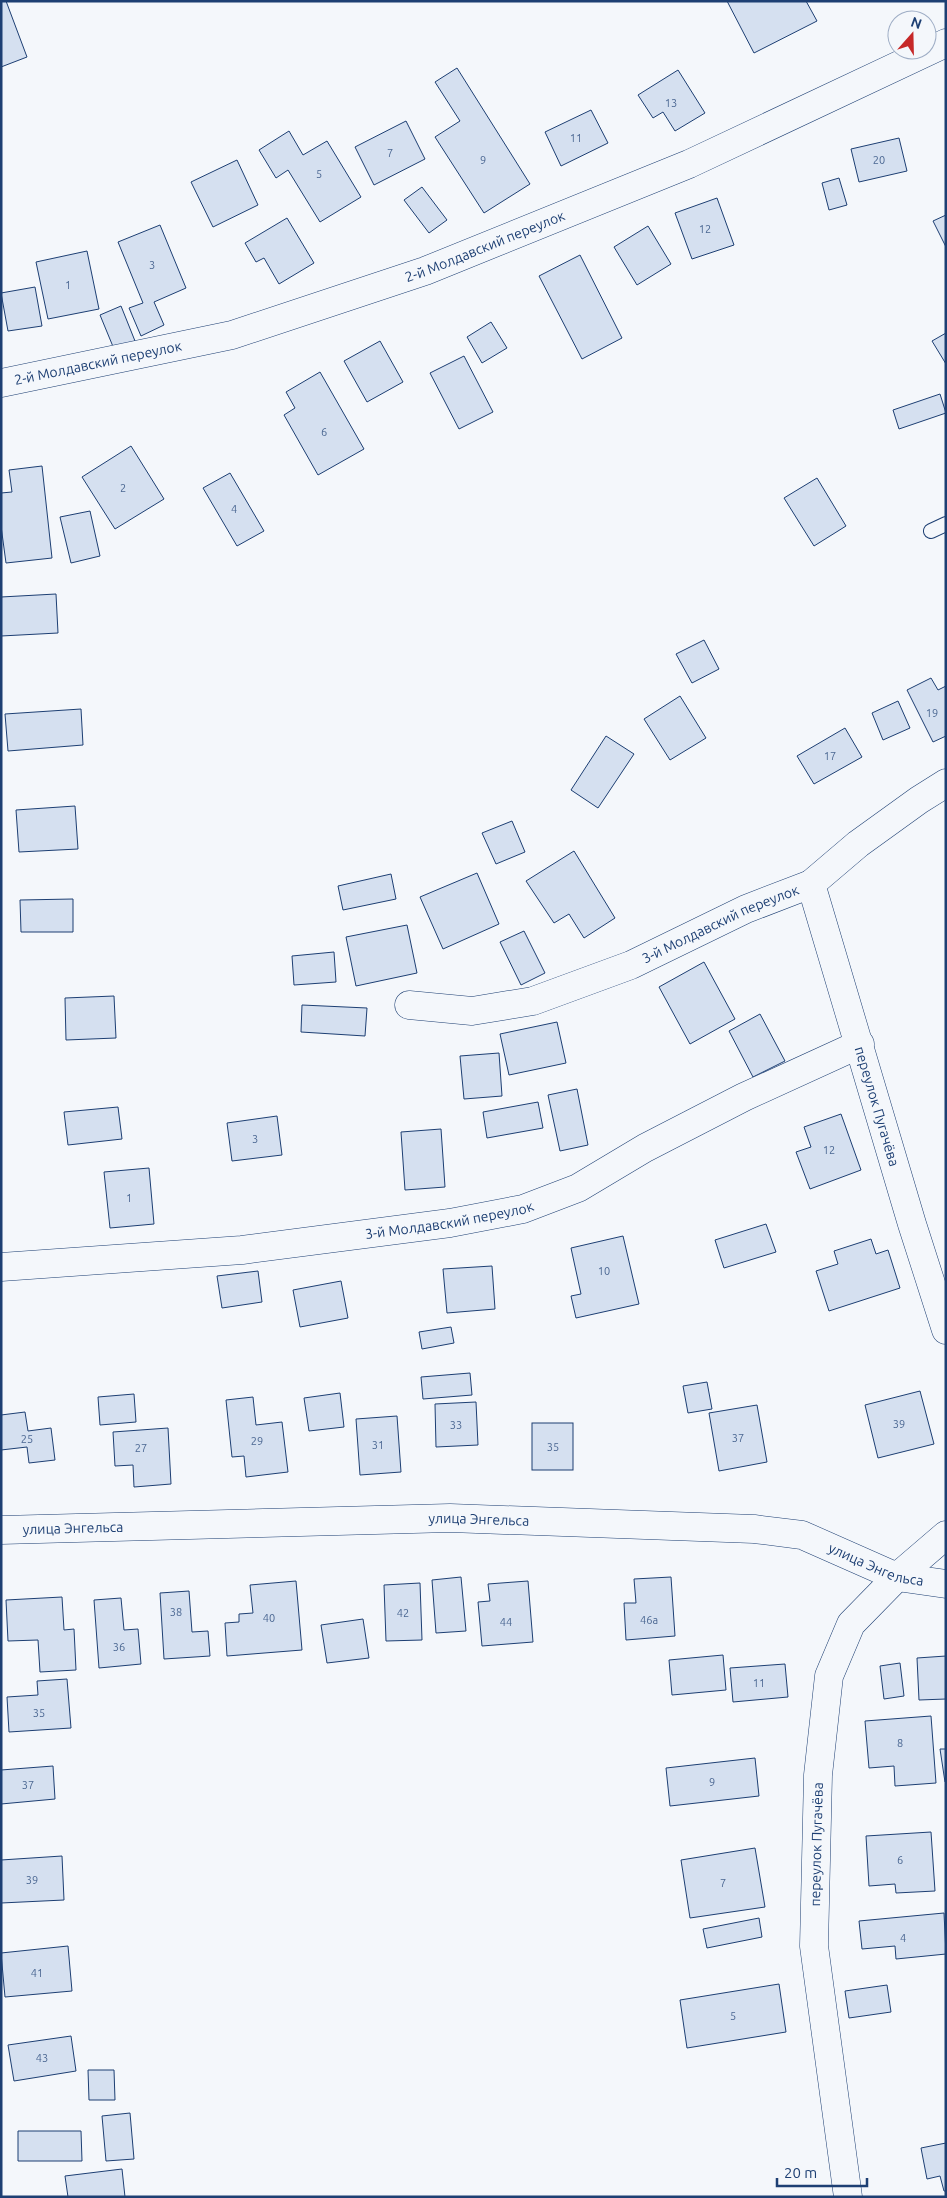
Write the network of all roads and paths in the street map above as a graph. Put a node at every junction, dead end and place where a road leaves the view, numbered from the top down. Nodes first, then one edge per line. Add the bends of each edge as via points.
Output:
1 (946, 43) edge
2 (1, 383) edge
3 (946, 524) edge
4 (931, 531) dead end
5 (946, 783) edge
6 (811, 884) junction
7 (408, 1005) dead end
8 (860, 1044) junction
9 (1, 1267) edge
10 (946, 1330) edge
11 (1, 1530) edge
12 (946, 1535) edge
13 (946, 1565) edge
14 (897, 1577) junction
15 (946, 1584) edge
16 (848, 2197) edge

1 - 2 street, 2-й Молдавский переулок via 689,164 425,271 232,336
3 - 4 lane
5 - 6 street, 3-й Молдавский переулок via 858,844
6 - 7 street, 3-й Молдавский переулок via 746,909 631,964 533,1001 472,1011
6 - 8 street, переулок Пугачёва
8 - 9 street, 3-й Молдавский переулок via 744,1097 645,1148 578,1188 522,1209 450,1223 242,1250
8 - 10 street, переулок Пугачёва
11 - 14 street, улица Энгельса via 450,1518 754,1529 802,1534
12 - 14 street, переулок Пугачёва
13 - 14 street
14 - 15 street, улица Энгельса
14 - 16 street, переулок Пугачёва via 851,1624 829,1676 818,1776 814,1946

